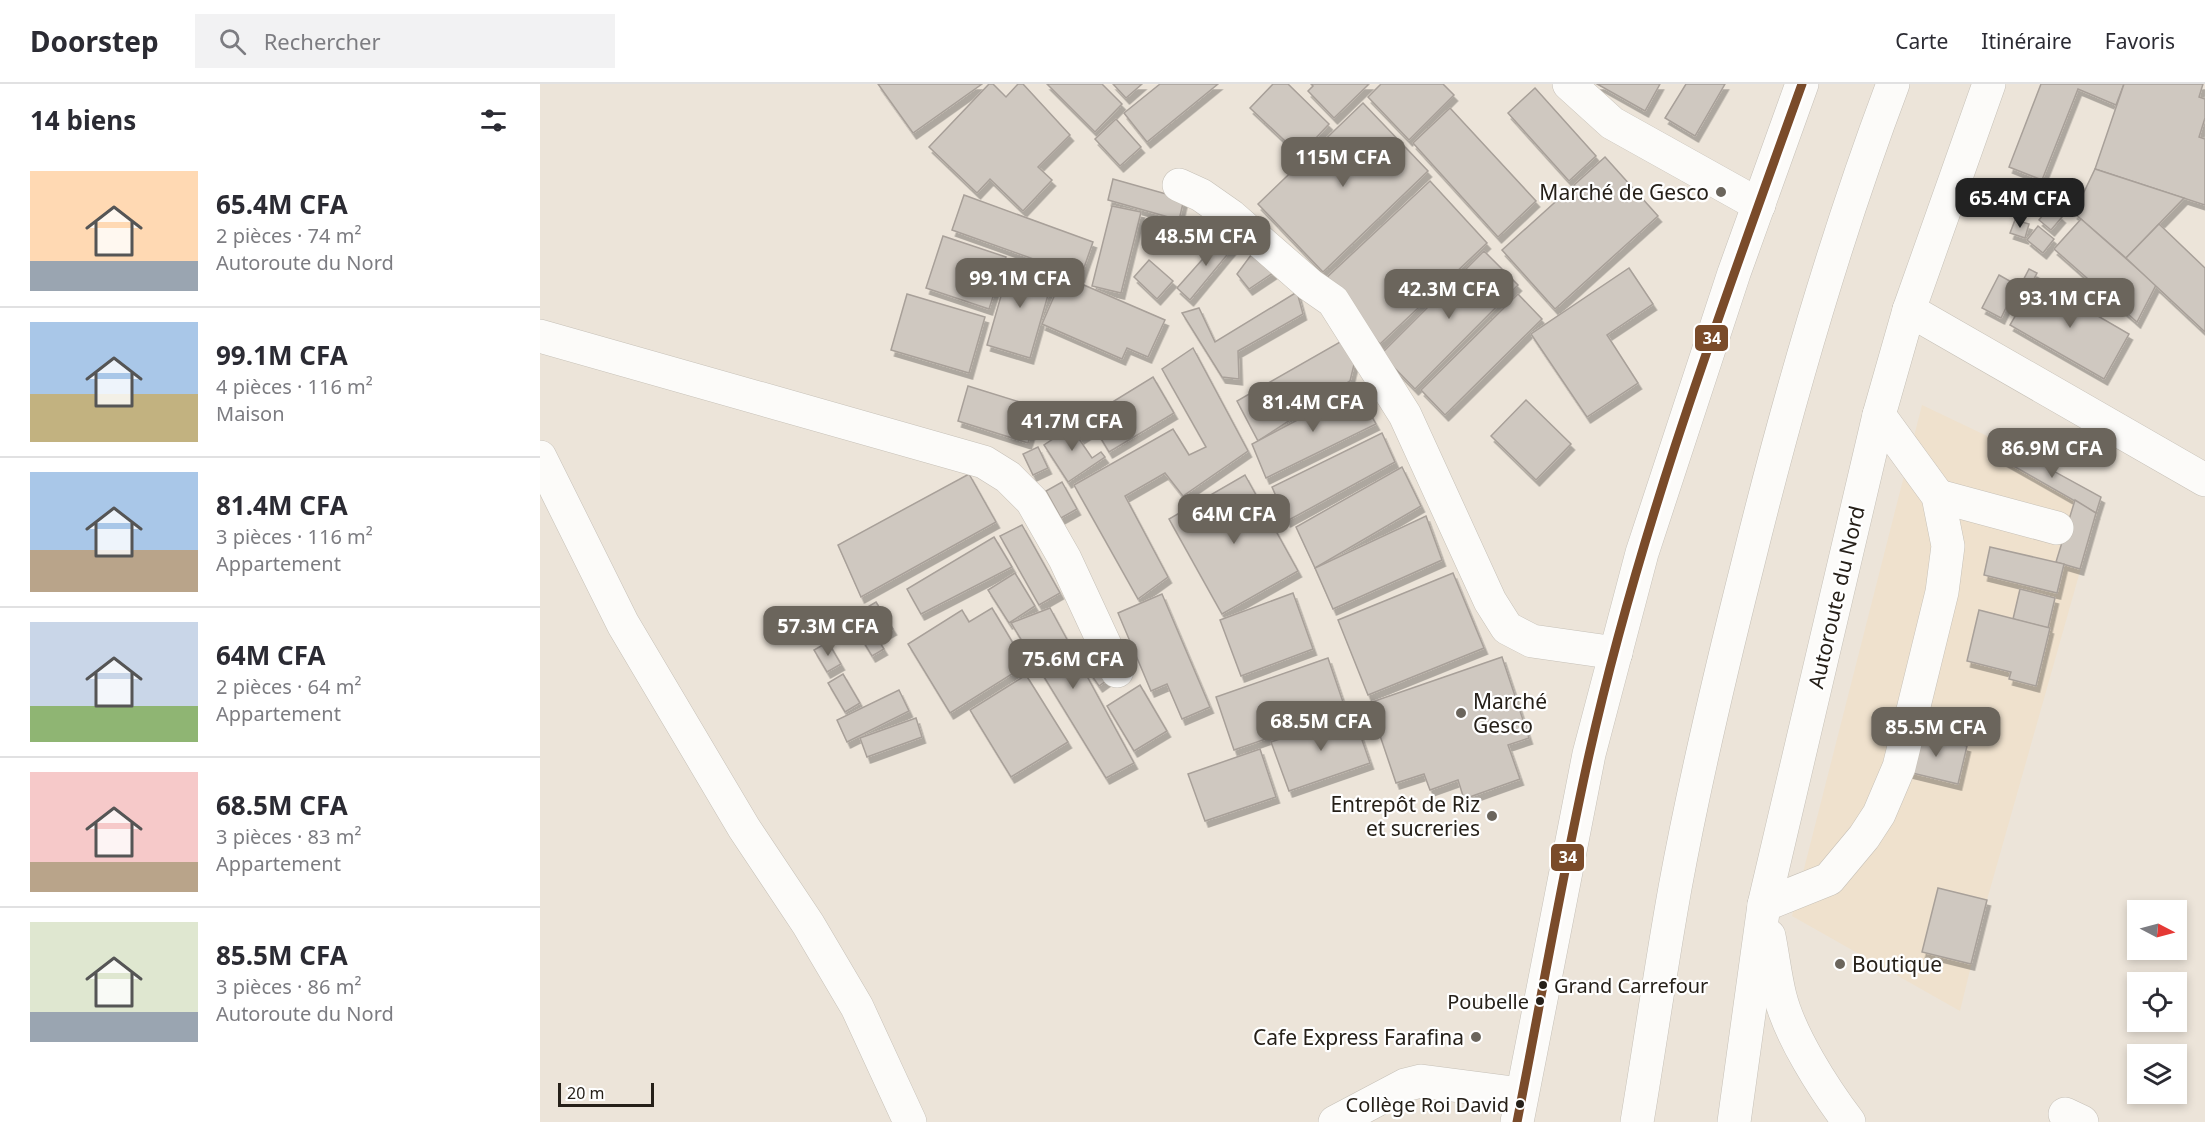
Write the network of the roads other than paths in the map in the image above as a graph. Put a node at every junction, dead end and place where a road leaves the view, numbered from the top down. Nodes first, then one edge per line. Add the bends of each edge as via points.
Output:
1 (1569, 84) edge
2 (1802, 84) edge
3 (1893, 84) edge
4 (1989, 84) edge
5 (1179, 185) dead end
6 (1759, 205) junction
7 (1909, 310) junction
8 (540, 336) edge
9 (1879, 415) junction
10 (540, 457) edge
11 (2205, 480) edge
12 (1938, 496) junction
13 (2057, 528) dead end
14 (1616, 653) junction
15 (1117, 671) dead end
16 (1764, 905) junction
17 (1519, 1108) edge
18 (910, 1122) edge
19 (1335, 1122) edge
20 (1637, 1122) edge
21 (1734, 1122) edge
22 (1849, 1122) edge

1 - 6 main road via 1612,123
2 - 6 main road
3 - 20 main road via 1818,304 1720,675 1675,887
4 - 7 main road, Autoroute du Nord
5 - 14 main road via 1231,216 1333,301 1404,415 1490,601 1507,628 1532,641
6 - 14 main road via 1646,542
7 - 9 main road, Autoroute du Nord
7 - 11 main road
8 - 15 main road via 984,462 1008,477 1032,501 1065,559
9 - 12 main road
9 - 16 main road, Autoroute du Nord
10 - 18 main road via 623,624 744,828 857,1007
12 - 13 main road
12 - 16 main road via 1948,546 1942,592 1899,767 1879,814 1829,879
14 - 17 main road via 1589,754
16 - 21 main road, Autoroute du Nord
16 - 22 main road via 1780,997 1829,1095
17 - 19 main road via 1421,1081 1394,1090

